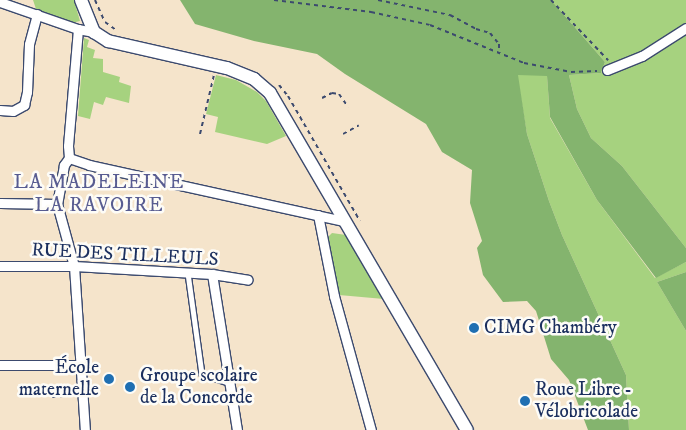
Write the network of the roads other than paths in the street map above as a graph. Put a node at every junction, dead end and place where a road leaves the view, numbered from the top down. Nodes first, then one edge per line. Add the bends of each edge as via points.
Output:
1 (81, 0) edge
2 (0, 2) edge
3 (37, 14) junction
4 (686, 28) edge
5 (78, 29) junction
6 (94, 32) junction
7 (611, 69) road end
8 (0, 110) edge
9 (69, 158) junction
10 (0, 203) edge
11 (57, 204) junction
12 (318, 215) junction
13 (344, 220) junction
14 (0, 266) edge
15 (74, 266) junction
16 (188, 273) junction
17 (212, 274) junction
18 (248, 280) dead end
19 (0, 365) edge
20 (81, 365) junction
21 (230, 383) junction
22 (85, 430) edge
23 (237, 430) edge
24 (370, 430) edge
25 (467, 430) edge

1 - 6 street
2 - 3 street
3 - 5 street
3 - 8 street via 29,44 24,105 13,111
4 - 7 street via 642,56
5 - 6 street
5 - 9 street
6 - 13 street via 116,44 227,68 254,79 278,105
9 - 11 street via 64,165
9 - 12 street via 89,166
10 - 11 street
11 - 15 street
12 - 13 street
12 - 24 street via 334,296
13 - 25 street
14 - 15 street, RUE DES TILLEULS
15 - 16 street, RUE DES TILLEULS
15 - 20 street
16 - 17 street, RUE DES TILLEULS
16 - 21 lane via 202,374
17 - 18 street, RUE DES TILLEULS
17 - 21 street
19 - 20 street
20 - 22 street
21 - 23 street

